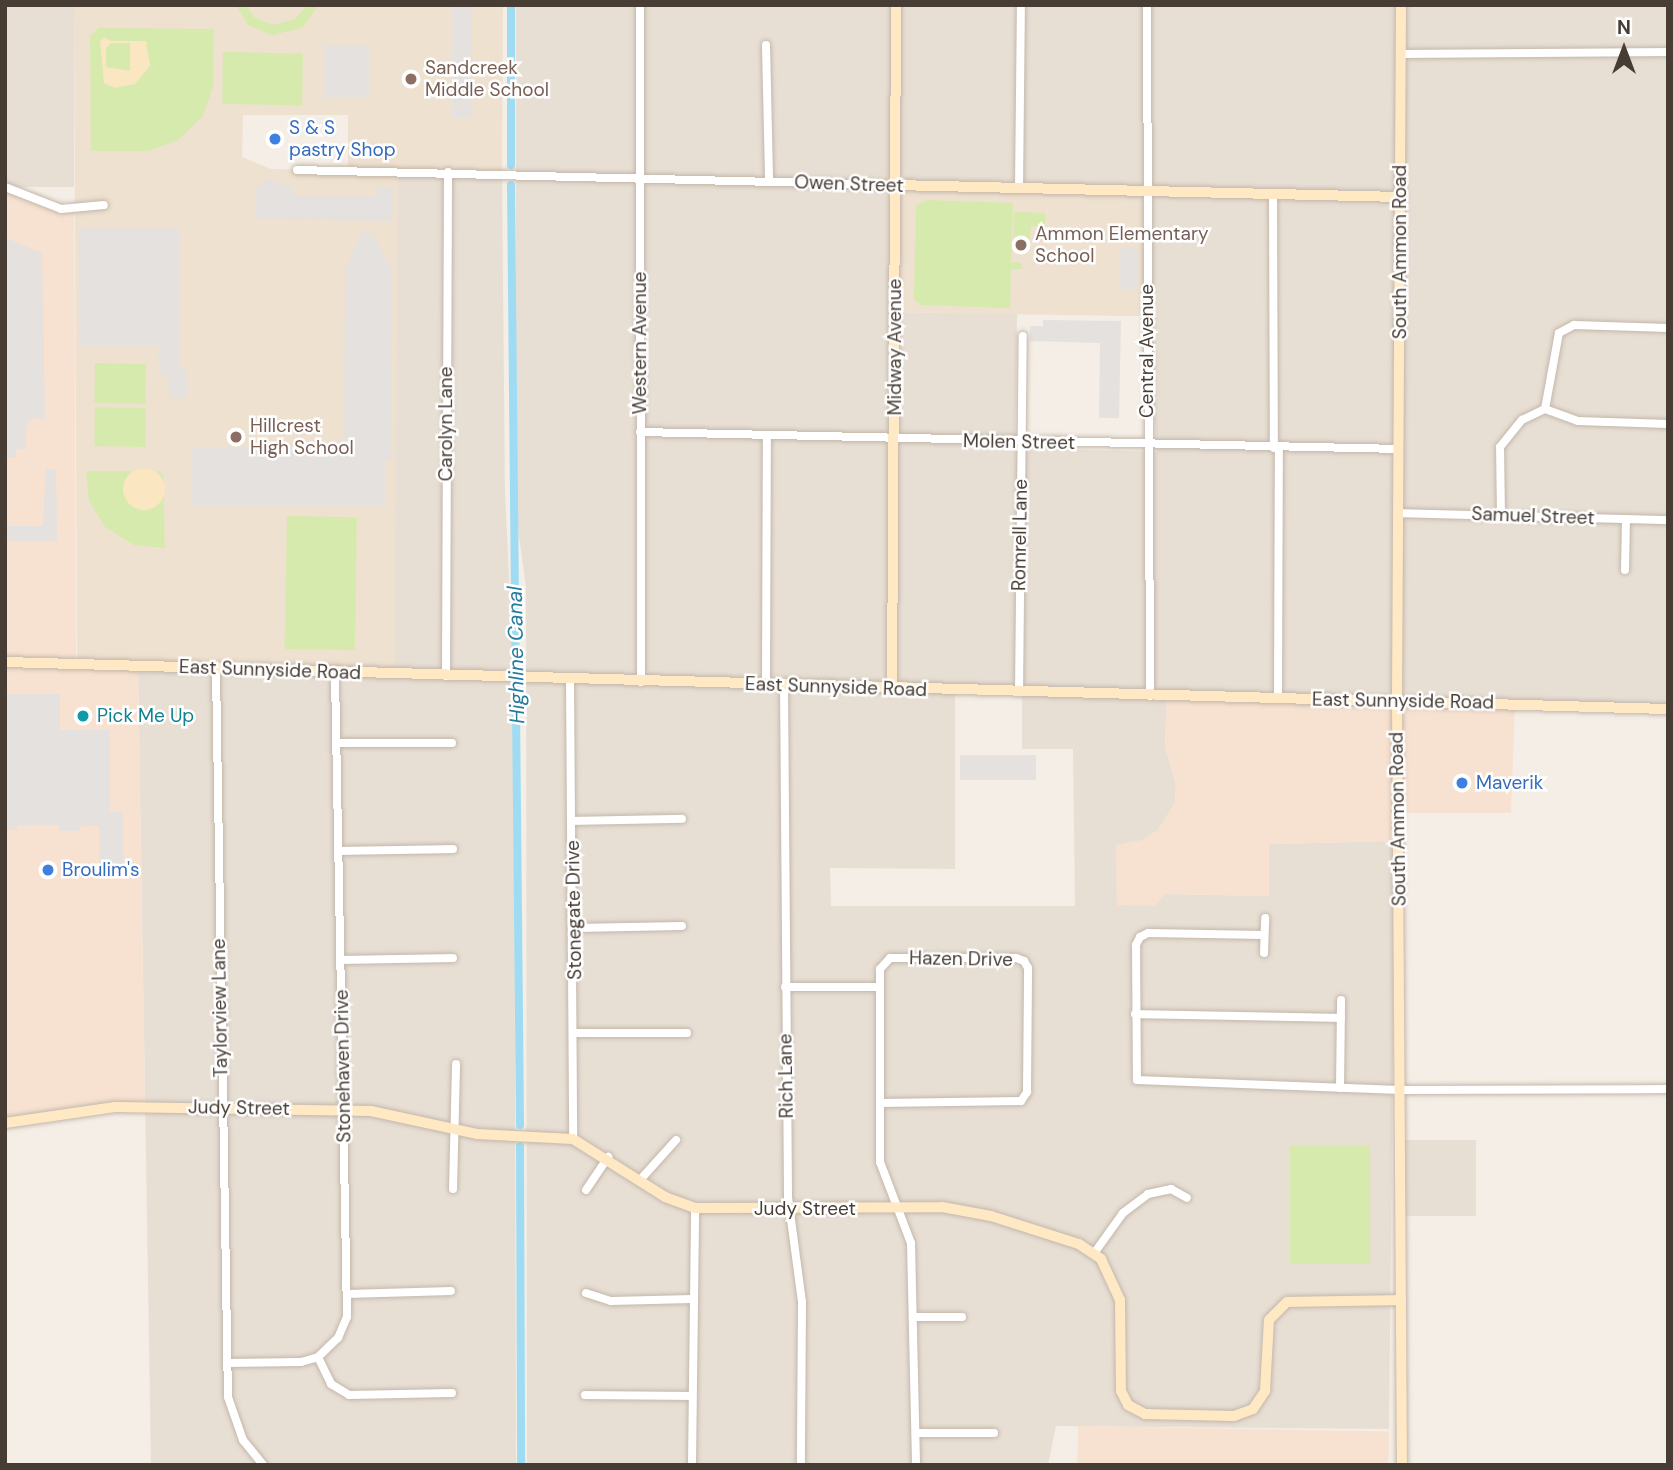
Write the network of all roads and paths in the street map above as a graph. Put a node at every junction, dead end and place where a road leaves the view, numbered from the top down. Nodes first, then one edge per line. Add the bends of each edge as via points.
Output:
1 (639, 5) edge
2 (896, 5) edge
3 (1021, 5) edge
4 (1147, 5) edge
5 (1401, 5) edge
6 (765, 45) dead end
7 (1668, 52) edge
8 (1401, 54) junction
9 (297, 170) dead end
10 (448, 172) junction
11 (640, 176) junction
12 (769, 181) junction
13 (895, 185) junction
14 (5, 187) edge
15 (1019, 189) junction
16 (1146, 191) junction
17 (1273, 194) junction
18 (1401, 197) junction
19 (104, 205) dead end
20 (1668, 328) edge
21 (1023, 336) dead end
22 (1545, 409) junction
23 (1668, 424) edge
24 (640, 432) junction
25 (767, 436) junction
26 (895, 439) junction
27 (1021, 442) junction
28 (1146, 445) junction
29 (1276, 448) junction
30 (1398, 449) junction
31 (1398, 513) junction
32 (1501, 516) junction
33 (1626, 519) junction
34 (1668, 520) edge
35 (1625, 570) dead end
36 (5, 662) edge
37 (216, 668) junction
38 (335, 672) junction
39 (446, 676) junction
40 (570, 680) junction
41 (640, 681) junction
42 (766, 685) junction
43 (784, 685) junction
44 (892, 689) junction
45 (1019, 692) junction
46 (1150, 696) junction
47 (1278, 698) junction
48 (1397, 699) junction
49 (1668, 709) edge
50 (338, 743) junction
51 (452, 743) dead end
52 (682, 819) dead end
53 (572, 821) junction
54 (453, 849) dead end
55 (341, 851) junction
56 (1265, 918) dead end
57 (682, 926) dead end
58 (575, 928) junction
59 (1264, 936) junction
60 (1264, 953) dead end
61 (453, 958) dead end
62 (342, 960) junction
63 (785, 987) junction
64 (880, 987) junction
65 (1341, 1000) dead end
66 (1135, 1014) junction
67 (1341, 1018) junction
68 (575, 1033) junction
69 (687, 1033) dead end
70 (456, 1064) dead end
71 (1340, 1088) junction
72 (1668, 1089) edge
73 (1400, 1090) junction
74 (880, 1103) junction
75 (222, 1107) junction
76 (344, 1110) junction
77 (5, 1124) edge
78 (455, 1129) junction
79 (573, 1139) junction
80 (676, 1140) dead end
81 (608, 1157) junction
82 (640, 1180) junction
83 (453, 1189) dead end
84 (586, 1190) dead end
85 (1187, 1198) dead end
86 (899, 1208) junction
87 (695, 1209) junction
88 (788, 1209) junction
89 (1095, 1252) junction
90 (451, 1291) dead end
91 (586, 1293) dead end
92 (347, 1294) junction
93 (692, 1299) junction
94 (1401, 1300) junction
95 (915, 1317) junction
96 (962, 1317) dead end
97 (318, 1357) junction
98 (227, 1363) junction
99 (452, 1393) dead end
100 (585, 1395) dead end
101 (692, 1396) junction
102 (916, 1433) junction
103 (994, 1433) dead end
104 (260, 1464) edge
105 (692, 1465) edge
106 (801, 1465) edge
107 (916, 1465) edge
108 (1402, 1465) edge

1 - 11 street, Western Avenue
2 - 13 street, Midway Avenue
3 - 15 street
4 - 16 street, Central Avenue
5 - 8 street, South Ammon Road
6 - 12 street
7 - 8 street
8 - 18 street, South Ammon Road
9 - 10 street, Owen Street
10 - 11 street, Owen Street
10 - 39 street, Carolyn Lane
11 - 12 street, Owen Street
11 - 24 street, Western Avenue
12 - 13 street, Owen Street
13 - 15 street, Owen Street
13 - 26 street, Midway Avenue
14 - 19 street via 61,209
15 - 16 street, Owen Street
16 - 17 street, Owen Street
16 - 28 street, Central Avenue
17 - 18 street, Owen Street
17 - 29 street
18 - 30 street, South Ammon Road
20 - 22 street via 1574,325 1559,333
21 - 27 street, Romrell Lane
22 - 23 street via 1578,421
22 - 32 street via 1509,431 1500,447
24 - 25 street, Molen Street
24 - 41 street, Western Avenue
25 - 26 street, Molen Street
25 - 42 street
26 - 27 street, Molen Street
26 - 44 street, Midway Avenue
27 - 28 street, Molen Street
27 - 45 street, Romrell Lane
28 - 29 street, Molen Street
28 - 46 street, Central Avenue
29 - 30 street, Molen Street
29 - 47 street
30 - 31 street, South Ammon Road
31 - 32 street, Samuel Street
31 - 48 street, South Ammon Road
32 - 33 street, Samuel Street
33 - 34 street, Samuel Street
33 - 35 street
36 - 37 street, East Sunnyside Road
37 - 38 street, East Sunnyside Road
37 - 75 street, Taylorview Lane
38 - 39 street, East Sunnyside Road
38 - 50 street, Stonehaven Drive
39 - 40 street, East Sunnyside Road
40 - 41 street, East Sunnyside Road
40 - 53 street, Stonegate Drive
41 - 42 street, East Sunnyside Road
42 - 43 street, East Sunnyside Road
43 - 44 street, East Sunnyside Road
43 - 63 street, Rich Lane
44 - 45 street, East Sunnyside Road
45 - 46 street, East Sunnyside Road
46 - 47 street, East Sunnyside Road
47 - 48 street, East Sunnyside Road
48 - 49 street, East Sunnyside Road
48 - 73 street, South Ammon Road
50 - 51 street
50 - 55 street, Stonehaven Drive
52 - 53 street
53 - 58 street, Stonegate Drive
54 - 55 street
55 - 62 street, Stonehaven Drive
56 - 59 street
57 - 58 street
58 - 68 street, Stonegate Drive
59 - 60 street
59 - 66 street via 1148,933 1140,937
61 - 62 street
62 - 76 street, Stonehaven Drive
63 - 64 street
63 - 88 street, Rich Lane
64 - 74 street, Hazen Drive
64 - 74 street, Hazen Drive via 880,969 890,958 1017,958 1028,968 1027,1092 1021,1101
65 - 67 street
66 - 67 street
66 - 71 street via 1137,1080
67 - 71 street
68 - 69 street
68 - 79 street, Stonegate Drive
70 - 78 street
71 - 73 street
72 - 73 street
73 - 94 street, South Ammon Road
74 - 86 street, Hazen Drive via 880,1162 886,1187
75 - 76 street, Judy Street
75 - 77 street, Judy Street via 115,1107
75 - 98 street, Taylorview Lane
76 - 78 street, Judy Street via 406,1116
76 - 92 street, Stonehaven Drive
78 - 79 street, Judy Street
78 - 83 street
79 - 81 street, Judy Street
80 - 82 street
81 - 82 street, Judy Street
81 - 84 street
82 - 87 street, Judy Street
85 - 89 street via 1171,1189 1148,1194 1124,1213
86 - 88 street, Judy Street
86 - 89 street, Judy Street via 942,1207 991,1216
86 - 95 street, Hazen Drive via 911,1243
87 - 88 street, Judy Street
87 - 93 street
88 - 106 street, Rich Lane via 799,1253 802,1302
89 - 94 street via 1110,1271 1120,1300 1121,1391 1128,1405 1145,1414 1234,1416 1253,1409 1265,1391 1269,1320 1287,1302
90 - 92 street
91 - 93 street via 611,1301
92 - 97 street, Stonehaven Drive via 342,1328 330,1349
93 - 101 street
94 - 108 street, South Ammon Road
95 - 96 street
95 - 102 street, Hazen Drive
97 - 98 street via 301,1362
97 - 99 street via 331,1384 349,1395
98 - 104 street, Taylorview Lane via 231,1411
100 - 101 street
101 - 105 street
102 - 103 street
102 - 107 street, Hazen Drive

